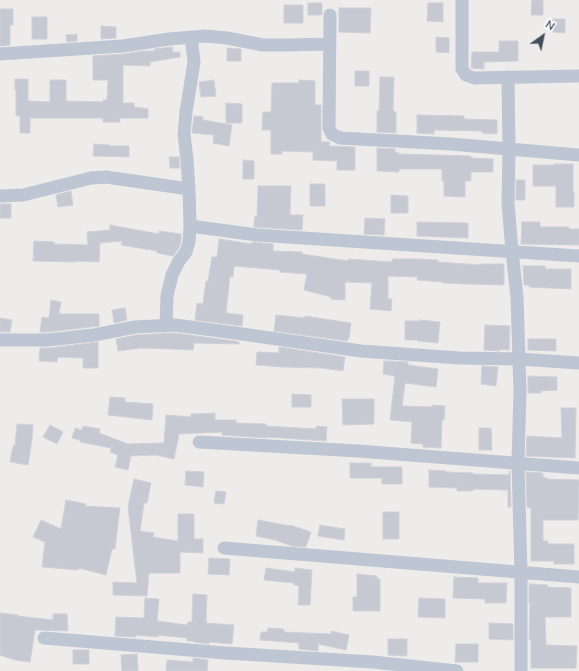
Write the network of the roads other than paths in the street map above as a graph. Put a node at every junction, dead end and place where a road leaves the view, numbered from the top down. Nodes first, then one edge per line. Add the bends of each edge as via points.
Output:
1 (462, 0) edge
2 (330, 15) dead end
3 (191, 37) junction
4 (330, 44) junction
5 (0, 54) edge
6 (579, 76) edge
7 (508, 77) junction
8 (509, 149) junction
9 (579, 155) edge
10 (189, 189) junction
11 (0, 196) edge
12 (190, 226) junction
13 (512, 251) junction
14 (579, 256) edge
15 (166, 326) junction
16 (0, 340) edge
17 (519, 359) junction
18 (579, 363) edge
19 (199, 442) dead end
20 (518, 464) junction
21 (579, 468) edge
22 (224, 548) dead end
23 (521, 572) junction
24 (579, 577) edge
25 (44, 638) dead end
26 (457, 671) edge
27 (521, 671) edge

1 - 7 street via 462,69 466,75 474,78
2 - 4 street
3 - 4 street via 227,38 263,45
3 - 5 street via 123,46
3 - 10 street via 194,62 184,134
4 - 8 street via 329,128 332,134 340,138
6 - 7 street
7 - 8 street
8 - 9 street
8 - 13 street via 508,203
10 - 11 street via 106,177 91,178 23,195
10 - 12 street
12 - 13 street via 257,235
12 - 15 street via 186,252 172,275 167,296
13 - 14 street
13 - 17 street via 517,297
15 - 16 street via 135,327 48,340
15 - 17 street via 175,325 361,351 459,358
17 - 18 street
17 - 20 street
19 - 20 street
20 - 21 street
20 - 23 street
22 - 23 street
23 - 24 street
23 - 27 street
25 - 26 street via 373,662

